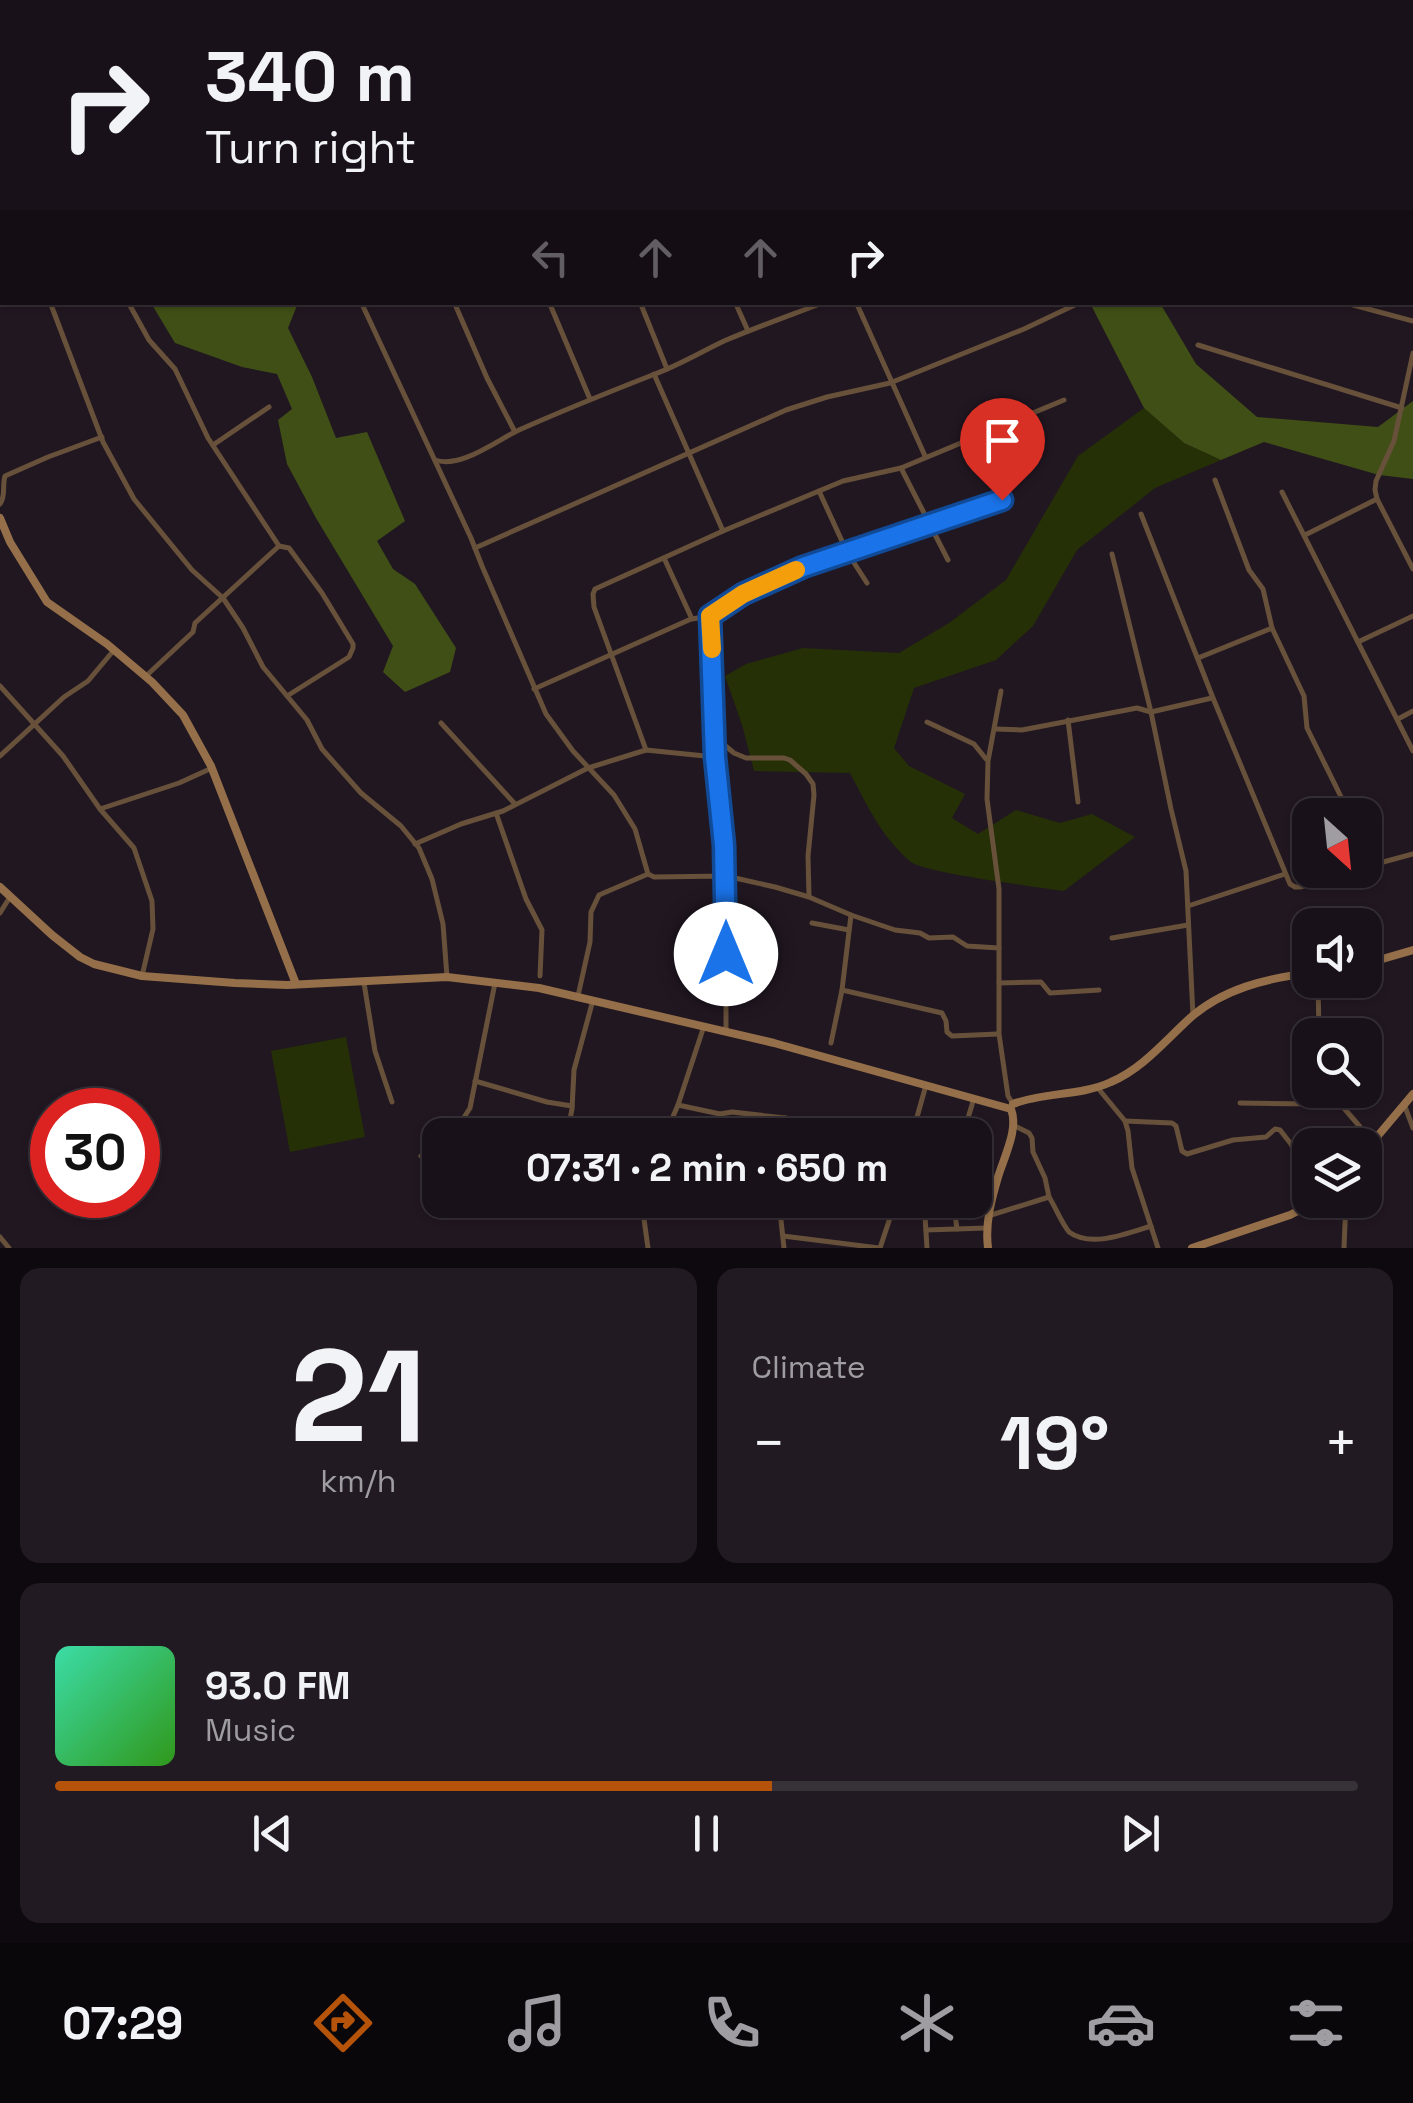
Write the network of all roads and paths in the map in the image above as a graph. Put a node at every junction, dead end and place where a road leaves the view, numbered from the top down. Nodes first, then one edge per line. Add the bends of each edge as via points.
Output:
1 (51, 305) edge
2 (130, 305) edge
3 (362, 305) edge
4 (455, 305) edge
5 (550, 305) edge
6 (641, 305) edge
7 (736, 305) edge
8 (817, 305) edge
9 (857, 305) edge
10 (1075, 305) edge
11 (1353, 305) edge
12 (1413, 321) edge
13 (748, 331) junction
14 (1198, 345) dead end
15 (1413, 352) edge
16 (1411, 367) edge
17 (666, 369) junction
18 (654, 374) junction
19 (890, 383) junction
20 (590, 399) junction
21 (1064, 400) dead end
22 (269, 408) dead end
23 (1402, 408) junction
24 (514, 432) junction
25 (979, 435) junction
26 (102, 437) junction
27 (212, 445) junction
28 (689, 454) junction
29 (924, 456) junction
30 (432, 458) junction
31 (901, 468) junction
32 (1215, 480) dead end
33 (819, 491) junction
34 (1282, 492) dead end
35 (1377, 499) junction
36 (0, 504) edge
37 (1141, 514) dead end
38 (0, 518) edge
39 (929, 526) junction
40 (722, 532) junction
41 (1305, 535) junction
42 (279, 546) junction
43 (475, 548) junction
44 (847, 552) junction
45 (1112, 554) dead end
46 (664, 558) junction
47 (948, 560) dead end
48 (1413, 569) edge
49 (867, 583) dead end
50 (223, 598) junction
51 (710, 616) junction
52 (1413, 616) edge
53 (692, 618) junction
54 (1272, 628) junction
55 (1358, 642) junction
56 (114, 650) junction
57 (614, 654) junction
58 (1198, 658) junction
59 (146, 676) junction
60 (0, 686) edge
61 (534, 688) junction
62 (1001, 691) dead end
63 (287, 696) junction
64 (1212, 698) junction
65 (1413, 711) edge
66 (1152, 712) junction
67 (1397, 719) junction
68 (1068, 720) junction
69 (927, 722) dead end
70 (441, 723) dead end
71 (34, 726) junction
72 (995, 729) junction
73 (716, 738) junction
74 (646, 750) junction
75 (1413, 752) edge
76 (0, 756) edge
77 (715, 757) junction
78 (988, 761) junction
79 (212, 768) junction
80 (588, 768) junction
81 (1342, 798) edge
82 (1078, 802) dead end
83 (515, 804) junction
84 (100, 809) junction
85 (496, 813) junction
86 (415, 844) junction
87 (1413, 854) edge
88 (1382, 862) edge
89 (648, 874) junction
90 (1285, 874) junction
91 (726, 876) junction
92 (1292, 884) edge
93 (0, 887) edge
94 (10, 896) junction
95 (810, 897) junction
96 (1188, 906) junction
97 (0, 914) edge
98 (851, 915) junction
99 (812, 923) dead end
100 (1188, 926) junction
101 (849, 930) junction
102 (1112, 938) dead end
103 (998, 948) junction
104 (1413, 950) edge
105 (1382, 959) edge
106 (1292, 975) edge
107 (142, 976) junction
108 (540, 976) dead end
109 (448, 977) junction
110 (364, 980) junction
111 (495, 983) junction
112 (998, 983) junction
113 (296, 984) junction
114 (842, 990) junction
115 (1099, 990) dead end
116 (578, 996) junction
117 (592, 1000) junction
118 (1193, 1016) junction
119 (704, 1026) junction
120 (726, 1032) junction
121 (999, 1034) junction
122 (831, 1042) dead end
123 (475, 1081) junction
124 (926, 1085) junction
125 (1097, 1088) junction
126 (1413, 1094) edge
127 (974, 1098) junction
128 (392, 1102) dead end
129 (1240, 1103) dead end
130 (1292, 1104) edge
131 (1404, 1104) junction
132 (678, 1105) junction
133 (572, 1106) junction
134 (1011, 1106) junction
135 (1346, 1108) edge
136 (464, 1118) edge
137 (570, 1118) edge
138 (672, 1118) edge
139 (785, 1118) edge
140 (917, 1118) edge
141 (968, 1118) edge
142 (1124, 1120) junction
143 (1013, 1125) junction
144 (1362, 1128) edge
145 (1413, 1128) edge
146 (1382, 1131) edge
147 (1292, 1146) edge
148 (1049, 1197) junction
149 (992, 1201) edge
150 (992, 1215) edge
151 (1292, 1215) edge
152 (646, 1218) edge
153 (781, 1218) edge
154 (891, 1218) edge
155 (925, 1218) edge
156 (955, 1218) edge
157 (988, 1218) edge
158 (1345, 1218) edge
159 (1151, 1226) junction
160 (986, 1228) junction
161 (957, 1229) junction
162 (926, 1230) junction
163 (783, 1236) junction
164 (0, 1237) edge
165 (9, 1248) edge
166 (648, 1248) edge
167 (784, 1248) edge
168 (879, 1248) edge
169 (927, 1248) edge
170 (988, 1248) edge
171 (1158, 1248) edge
172 (1192, 1248) edge
173 (1344, 1248) edge

1 - 26 street
2 - 27 street via 175,369
3 - 30 street
4 - 24 street
5 - 20 street
6 - 17 street
7 - 13 street
8 - 13 street
9 - 19 street
10 - 19 street
11 - 12 street
13 - 17 street
14 - 23 street
15 - 16 street
16 - 23 street
17 - 18 street
18 - 20 street
18 - 28 street
19 - 28 street via 786,410
19 - 29 street
20 - 24 street
21 - 25 street
22 - 27 street
23 - 35 street via 1376,480
24 - 30 street via 447,462
25 - 29 street
25 - 39 street via 1007,496
26 - 36 street via 5,476
26 - 50 street via 134,499
27 - 42 street
28 - 40 street
28 - 43 street
29 - 31 street
30 - 43 street
31 - 33 street
31 - 39 street
32 - 54 street via 1249,570 1263,589
33 - 40 street
33 - 44 street
34 - 41 street
35 - 41 street
35 - 48 street
37 - 58 street
38 - 56 main road via 47,602
39 - 44 street
39 - 47 street
40 - 46 street
41 - 55 street
42 - 50 street
42 - 63 street via 289,548 322,593 353,648
43 - 61 street
44 - 49 street
44 - 51 street via 743,594
45 - 66 street
46 - 53 street
46 - 57 street via 592,594
50 - 59 street
50 - 63 street
51 - 53 street
51 - 73 street
52 - 55 street
53 - 57 street
54 - 58 street
54 - 81 street via 1304,696 1307,728
55 - 67 street
56 - 59 main road
56 - 71 street
57 - 61 street
57 - 74 street
58 - 64 street
59 - 79 main road via 184,715
60 - 71 street
61 - 80 street
62 - 72 street
63 - 86 street via 322,749
64 - 66 street
64 - 90 street
65 - 67 street
66 - 68 street via 1137,708
66 - 96 street
67 - 75 street
68 - 72 street
68 - 82 street
69 - 78 street via 979,748
70 - 83 street
71 - 76 street
71 - 84 street
72 - 78 street
73 - 77 street
73 - 95 street via 746,758 790,760 813,784
74 - 77 street
74 - 80 street
77 - 91 street
78 - 103 street
79 - 84 street
79 - 113 main road
80 - 83 street
80 - 89 street via 634,829
83 - 85 street
84 - 107 street via 134,848 152,902 154,929
85 - 86 street
85 - 108 street via 542,930
86 - 109 street via 436,894
87 - 88 street
89 - 91 street
89 - 116 street via 599,895
90 - 92 street
90 - 96 street
91 - 95 street
91 - 120 street
93 - 94 main road
94 - 97 street
94 - 107 main road via 80,957
95 - 98 street
96 - 100 street
98 - 101 street
98 - 103 street via 929,938 953,936 968,946
99 - 101 street
100 - 102 street
100 - 118 street
101 - 114 street
103 - 112 street
104 - 105 main road
106 - 118 main road via 1222,996
107 - 113 main road
109 - 110 main road
109 - 111 main road
110 - 113 main road
110 - 128 street via 374,1050
111 - 116 main road
111 - 123 street
112 - 115 street via 1042,982 1050,993
112 - 121 street
114 - 121 street via 942,1014 952,1036
114 - 122 street
116 - 117 main road
117 - 119 main road
117 - 133 street
118 - 125 main road via 1136,1068
119 - 120 main road
119 - 132 street
120 - 124 main road
121 - 134 street
123 - 133 street
123 - 136 street
124 - 127 main road
124 - 140 street
125 - 134 main road
125 - 142 street
126 - 131 main road
127 - 134 main road
127 - 141 street
129 - 130 street
131 - 145 street
131 - 146 main road
132 - 138 street
132 - 139 street
133 - 137 street
134 - 143 main road
135 - 144 street
142 - 147 street via 1172,1123 1187,1154 1275,1130
142 - 159 street
143 - 148 street via 1032,1138
143 - 149 main road
148 - 150 street
148 - 159 street via 1080,1242 1099,1246
151 - 172 main road
152 - 166 street
153 - 163 street
154 - 168 street
155 - 162 street
156 - 161 street
157 - 160 main road
158 - 173 street
159 - 171 street
160 - 161 street
160 - 170 main road
161 - 162 street
162 - 169 street
163 - 167 street
163 - 168 street
164 - 165 street

